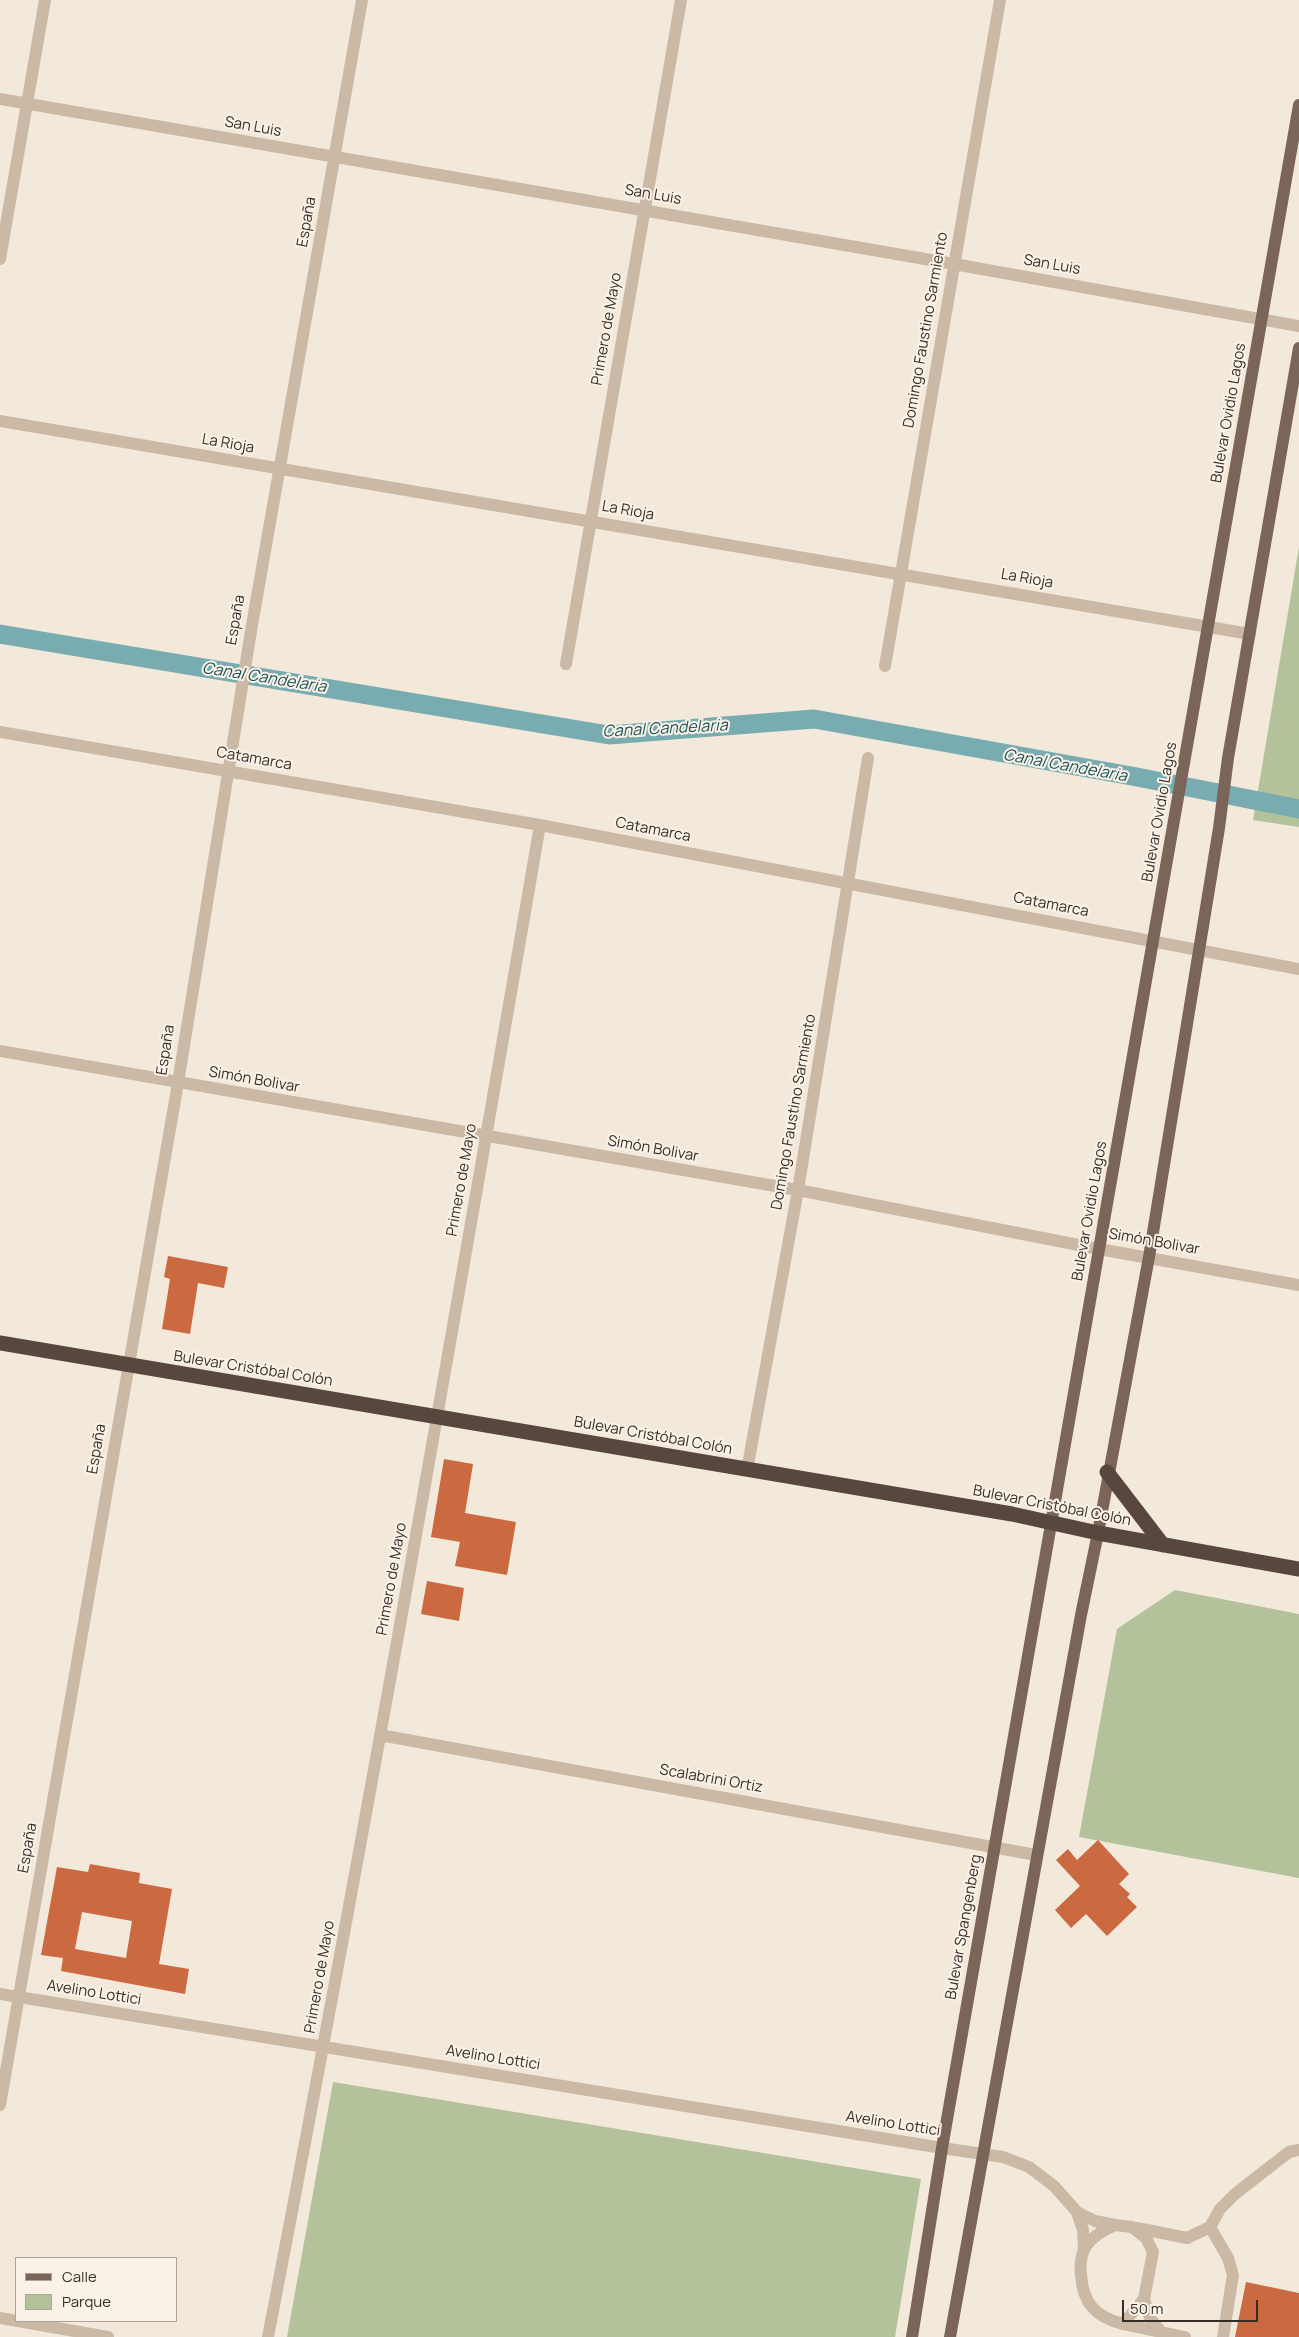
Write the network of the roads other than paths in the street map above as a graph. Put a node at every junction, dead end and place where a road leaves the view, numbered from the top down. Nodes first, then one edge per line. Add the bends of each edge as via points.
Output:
1 (45, 0) edge
2 (362, 0) edge
3 (681, 0) edge
4 (1000, 0) edge
5 (0, 100) edge
6 (27, 104) junction
7 (1299, 105) edge
8 (334, 157) junction
9 (645, 210) junction
10 (0, 259) edge
11 (954, 264) junction
12 (1262, 320) junction
13 (1299, 326) edge
14 (1299, 348) edge
15 (0, 421) edge
16 (280, 469) junction
17 (591, 522) junction
18 (901, 574) junction
19 (1209, 627) junction
20 (1250, 634) junction
21 (566, 664) dead end
22 (885, 666) dead end
23 (0, 732) edge
24 (868, 758) dead end
25 (229, 771) junction
26 (540, 825) junction
27 (849, 884) junction
28 (1154, 941) junction
29 (1199, 950) junction
30 (1299, 969) edge
31 (0, 1051) edge
32 (178, 1083) junction
33 (486, 1137) junction
34 (798, 1190) junction
35 (1100, 1249) junction
36 (1149, 1257) junction
37 (1299, 1285) edge
38 (0, 1342) edge
39 (128, 1366) junction
40 (438, 1416) junction
41 (747, 1470) junction
42 (1108, 1472) junction
43 (1052, 1524) junction
44 (1098, 1533) junction
45 (1163, 1545) junction
46 (1299, 1568) edge
47 (380, 1735) junction
48 (995, 1848) junction
49 (1036, 1855) junction
50 (0, 1994) edge
51 (19, 1997) junction
52 (324, 2047) junction
53 (0, 2105) edge
54 (942, 2148) junction
55 (1299, 2150) edge
56 (982, 2155) junction
57 (1077, 2212) junction
58 (1115, 2225) junction
59 (1210, 2227) junction
60 (1132, 2228) junction
61 (1084, 2249) junction
62 (1144, 2299) junction
63 (0, 2318) edge
64 (15, 2321) edge
65 (23, 2322) edge
66 (1123, 2324) junction
67 (1161, 2332) junction
68 (108, 2337) edge
69 (268, 2337) edge
70 (912, 2337) edge
71 (950, 2337) edge
72 (1185, 2337) edge
73 (1223, 2337) edge

1 - 6 street
2 - 8 street, España
3 - 9 street, Primero de Mayo
4 - 11 street, Domingo Faustino Sarmiento
5 - 6 street, San Luis
6 - 8 street, San Luis
6 - 10 street
7 - 12 main road, Bulevar Ovidio Lagos
8 - 9 street, San Luis
8 - 16 street, España
9 - 11 street, San Luis
9 - 17 street, Primero de Mayo
11 - 12 street, San Luis
11 - 18 street, Domingo Faustino Sarmiento
12 - 13 street, San Luis
12 - 19 main road, Bulevar Ovidio Lagos
14 - 20 main road
15 - 16 street, La Rioja
16 - 17 street, La Rioja
16 - 25 street, España
17 - 18 street, La Rioja
17 - 21 street, Primero de Mayo
18 - 19 street, La Rioja
18 - 22 street, Domingo Faustino Sarmiento
19 - 20 street, La Rioja
19 - 28 main road, Bulevar Ovidio Lagos
20 - 29 main road
23 - 25 street, Catamarca
24 - 27 street, Domingo Faustino Sarmiento
25 - 26 street, Catamarca
25 - 32 street, España
26 - 27 street, Catamarca
26 - 33 street, Primero de Mayo
27 - 28 street, Catamarca
27 - 34 street, Domingo Faustino Sarmiento
28 - 29 street, Catamarca
28 - 35 main road, Bulevar Ovidio Lagos
29 - 30 street, Catamarca
29 - 36 main road
31 - 32 street, Simón Bolivar
32 - 33 street, Simón Bolivar
32 - 39 street, España
33 - 34 street, Simón Bolivar
33 - 40 street, Primero de Mayo
34 - 35 street, Simón Bolivar
34 - 41 street, Domingo Faustino Sarmiento
35 - 36 street, Simón Bolivar
35 - 43 main road, Bulevar Ovidio Lagos
36 - 37 street, Simón Bolivar
36 - 42 main road
38 - 39 highway, Bulevar Cristóbal Colón
39 - 40 highway, Bulevar Cristóbal Colón
39 - 51 street, España
40 - 41 highway, Bulevar Cristóbal Colón
40 - 47 street, Primero de Mayo
41 - 43 highway, Bulevar Cristóbal Colón via 1012,1514
42 - 44 main road
42 - 45 highway
43 - 44 highway, Bulevar Cristóbal Colón
43 - 48 main road, Bulevar Spangenberg
44 - 45 highway, Bulevar Cristóbal Colón
44 - 49 main road
45 - 46 highway, Bulevar Cristóbal Colón
47 - 48 street, Scalabrini Ortiz
47 - 52 street, Primero de Mayo
48 - 49 street, Scalabrini Ortiz
48 - 54 main road, Bulevar Spangenberg
49 - 56 main road
50 - 51 street, Avelino Lottici
51 - 52 street, Avelino Lottici
51 - 53 street, España
52 - 54 street, Avelino Lottici
52 - 69 street, Primero de Mayo
54 - 56 street, Avelino Lottici
54 - 70 main road, Bulevar Spangenberg
55 - 59 street via 1289,2152 1235,2194 1220,2209
56 - 57 street, Avelino Lottici via 1002,2156 1029,2168 1054,2186
56 - 71 main road
57 - 58 street via 1095,2221
57 - 61 street
58 - 60 street
58 - 61 street via 1097,2233
59 - 60 street via 1187,2238
59 - 73 street via 1228,2258 1233,2275
60 - 62 street via 1146,2238 1153,2252
61 - 66 street via 1080,2262 1081,2278 1088,2304 1106,2320
62 - 66 street
62 - 67 street via 1150,2318
63 - 64 street
65 - 68 street
66 - 67 street
67 - 72 street

